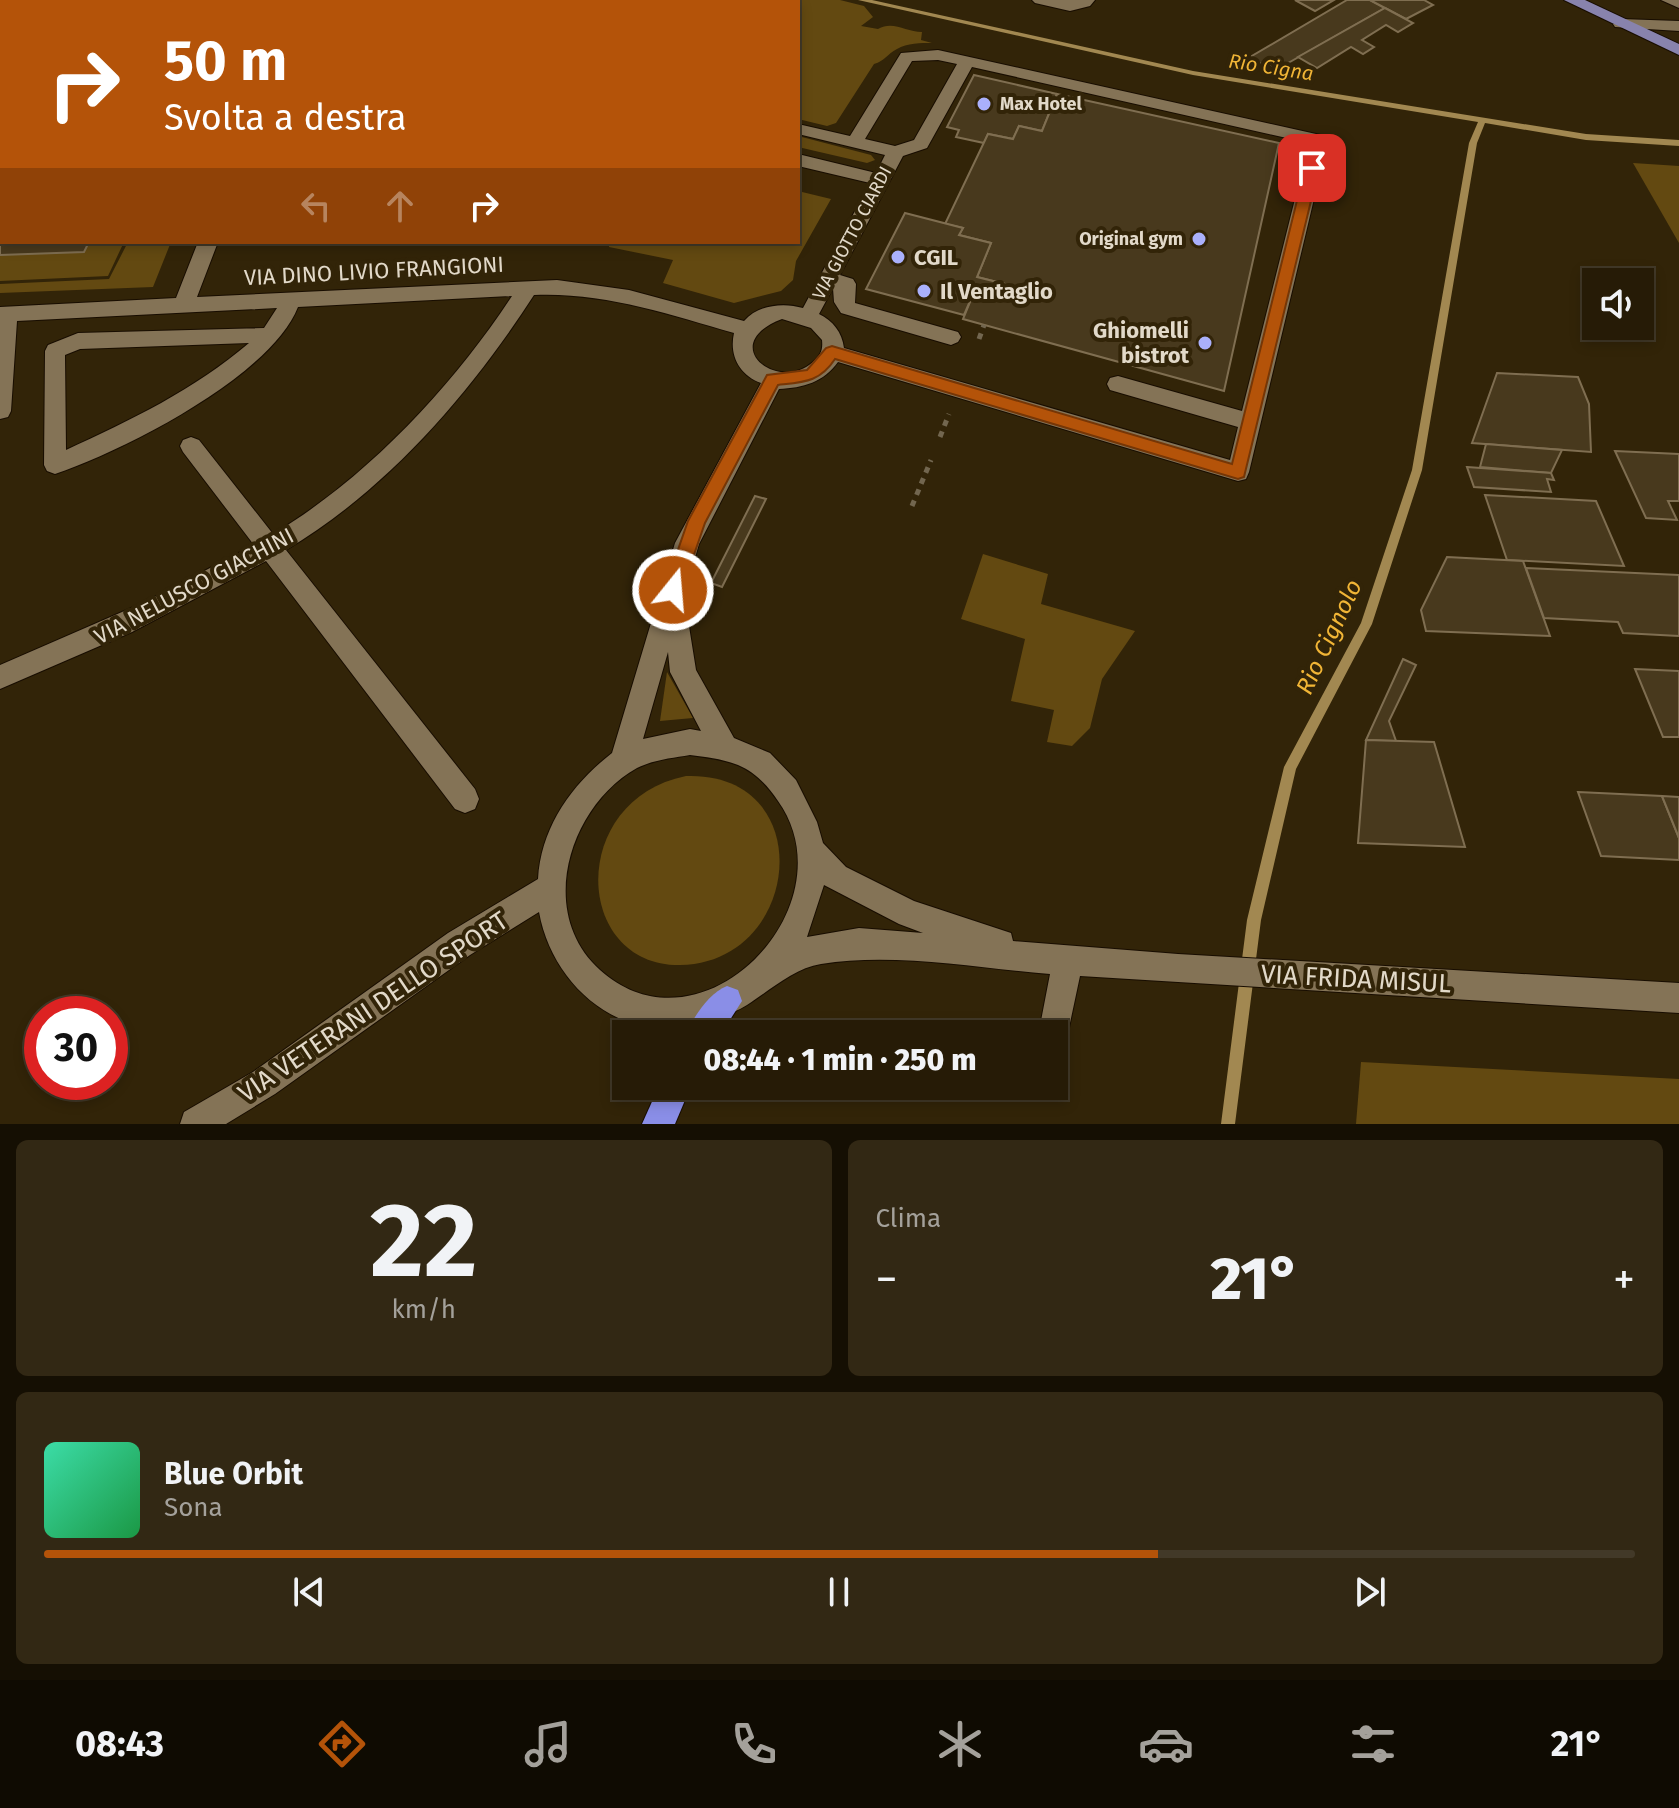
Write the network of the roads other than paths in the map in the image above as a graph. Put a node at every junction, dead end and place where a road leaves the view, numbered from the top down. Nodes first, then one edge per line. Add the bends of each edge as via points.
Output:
1 (1040, 0) edge
2 (1087, 0) edge
3 (1572, 0) edge
4 (1669, 0) edge
5 (1679, 3) edge
6 (1621, 24) junction
7 (1679, 26) edge
8 (1679, 50) edge
9 (967, 61) junction
10 (800, 129) edge
11 (855, 142) junction
12 (896, 152) junction
13 (800, 160) edge
14 (881, 180) junction
15 (207, 244) edge
16 (827, 279) junction
17 (528, 288) junction
18 (291, 299) junction
19 (184, 304) junction
20 (4, 313) edge
21 (809, 315) junction
22 (746, 329) junction
23 (269, 335) junction
24 (951, 337) dead end
25 (832, 352) junction
26 (773, 380) junction
27 (1118, 384) dead end
28 (0, 411) edge
29 (1250, 422) junction
30 (191, 446) dead end
31 (269, 547) junction
32 (673, 590) junction
33 (0, 677) edge
34 (724, 746) junction
35 (623, 762) junction
36 (465, 799) dead end
37 (812, 852) junction
38 (549, 889) junction
39 (1033, 955) junction
40 (1068, 960) junction
41 (763, 976) junction
42 (1679, 998) edge
43 (727, 1001) junction
44 (713, 1020) edge
45 (1057, 1020) edge
46 (669, 1100) edge
47 (196, 1124) edge
48 (658, 1124) edge

1 - 2 street via 1070,6
3 - 6 main road
4 - 5 street
6 - 7 street
6 - 8 main road
9 - 11 street, VIA GIOTTO CIARDI via 907,56
9 - 12 street, VIA GIOTTO CIARDI via 921,144
9 - 29 street via 1319,140
10 - 11 street
11 - 12 street, VIA GIOTTO CIARDI
12 - 14 street, VIA GIOTTO CIARDI
13 - 14 street
14 - 16 street, VIA GIOTTO CIARDI
15 - 19 street
16 - 21 street, VIA GIOTTO CIARDI
16 - 24 street via 846,284 848,308
17 - 18 street, VIA DINO LIVIO FRANGIONI
17 - 22 street, VIA DINO LIVIO FRANGIONI via 585,288
17 - 31 street, VIA NELUSCO GIACHINI via 486,353 407,438 298,531
18 - 19 street, VIA DINO LIVIO FRANGIONI
18 - 23 street
19 - 20 street, VIA DINO LIVIO FRANGIONI
20 - 28 street
21 - 22 street via 767,314
21 - 25 street via 831,334
22 - 26 street via 739,349 743,359 749,369
23 - 23 street via 181,403 55,465 55,351 78,341
25 - 26 street via 810,375
25 - 29 street via 1238,472
26 - 32 street via 692,532
27 - 29 street
30 - 31 street
31 - 33 street, VIA NELUSCO GIACHINI via 101,637
31 - 36 street
32 - 34 street via 683,672
32 - 35 street
34 - 35 street via 656,747
34 - 37 street via 756,760 783,784 802,815
35 - 38 street via 593,785 570,815 555,851
37 - 39 street, VIA FRIDA MISUL via 836,877 909,914
37 - 41 street via 809,896 793,939
38 - 43 street via 555,931 575,967 604,995 643,1011 686,1013
38 - 47 street, VIA VETERANI DELLO SPORT via 459,944 264,1083
39 - 40 street, VIA FRIDA MISUL
39 - 41 street, VIA FRIDA MISUL via 859,943 812,950
40 - 42 street, VIA FRIDA MISUL
40 - 45 street
41 - 43 street
43 - 44 highway
46 - 48 highway

